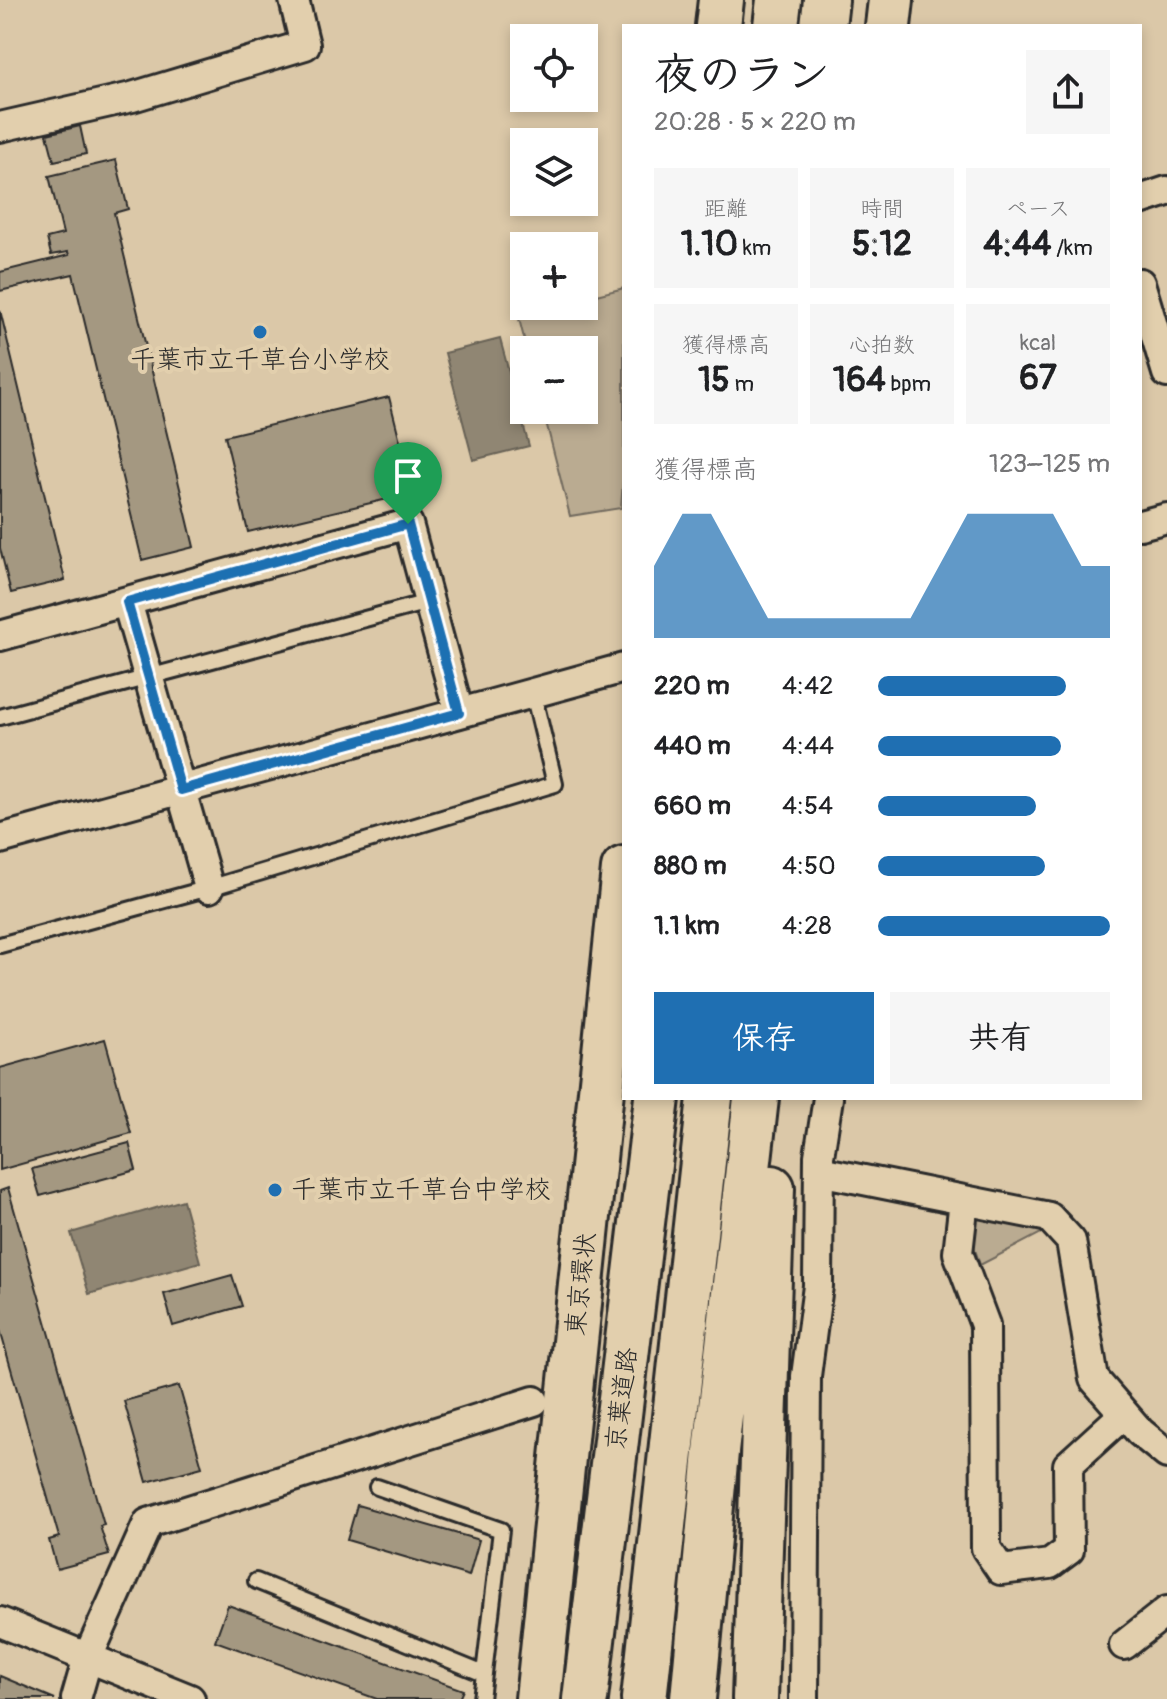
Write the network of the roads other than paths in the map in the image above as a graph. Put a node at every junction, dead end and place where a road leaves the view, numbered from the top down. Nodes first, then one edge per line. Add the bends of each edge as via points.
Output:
1 (294, 0) edge
2 (721, 0) edge
3 (779, 0) edge
4 (826, 0) edge
5 (891, 0) edge
6 (718, 24) edge
7 (776, 24) edge
8 (823, 24) edge
9 (888, 24) edge
10 (0, 127) edge
11 (1167, 191) edge
12 (1142, 199) edge
13 (1142, 287) edge
14 (1159, 317) edge
15 (1167, 373) edge
16 (1167, 518) edge
17 (1142, 524) edge
18 (127, 602) junction
19 (428, 602) junction
20 (0, 636) edge
21 (620, 669) edge
22 (148, 677) junction
23 (533, 693) junction
24 (459, 713) junction
25 (0, 717) edge
26 (181, 790) junction
27 (0, 839) edge
28 (209, 888) junction
29 (622, 888) edge
30 (0, 945) edge
31 (657, 1100) edge
32 (710, 1100) edge
33 (756, 1100) edge
34 (775, 1100) edge
35 (828, 1100) edge
36 (819, 1171) junction
37 (964, 1200) junction
38 (534, 1401) dead end
39 (1124, 1414) junction
40 (1167, 1454) edge
41 (377, 1487) dead end
42 (256, 1581) dead end
43 (1167, 1611) edge
44 (0, 1622) edge
45 (1124, 1645) dead end
46 (88, 1657) junction
47 (484, 1674) junction
48 (76, 1699) edge
49 (190, 1699) edge
50 (481, 1699) edge
51 (538, 1699) edge
52 (585, 1699) edge
53 (644, 1699) edge
54 (693, 1699) edge
55 (755, 1699) edge
56 (804, 1699) edge

1 - 10 street via 305,45 132,97
2 - 6 highway
3 - 7 highway
4 - 8 highway
5 - 9 highway
11 - 12 street
13 - 14 street
14 - 15 street
16 - 17 street
18 - 19 street via 408,524
18 - 20 street
18 - 22 street
19 - 22 lane
19 - 24 street
21 - 23 street
22 - 25 lane
22 - 26 street
23 - 24 street
23 - 28 lane via 555,784
24 - 26 street
26 - 27 street
26 - 28 street
28 - 30 lane
29 - 51 highway, 東京環状
31 - 52 highway, 京葉道路
32 - 53 highway, 京葉道路
33 - 54 highway
34 - 55 highway
35 - 36 street
36 - 37 street
36 - 56 street via 818,1286 806,1376
37 - 39 street via 1049,1217 1071,1241 1094,1379
37 - 39 street via 958,1253 985,1325 986,1548 1001,1570 1050,1564 1069,1550 1068,1465
38 - 46 street via 148,1523
39 - 40 street
41 - 47 lane via 501,1530
42 - 47 lane
43 - 45 street
44 - 46 street
46 - 48 street
46 - 49 street
47 - 50 lane

